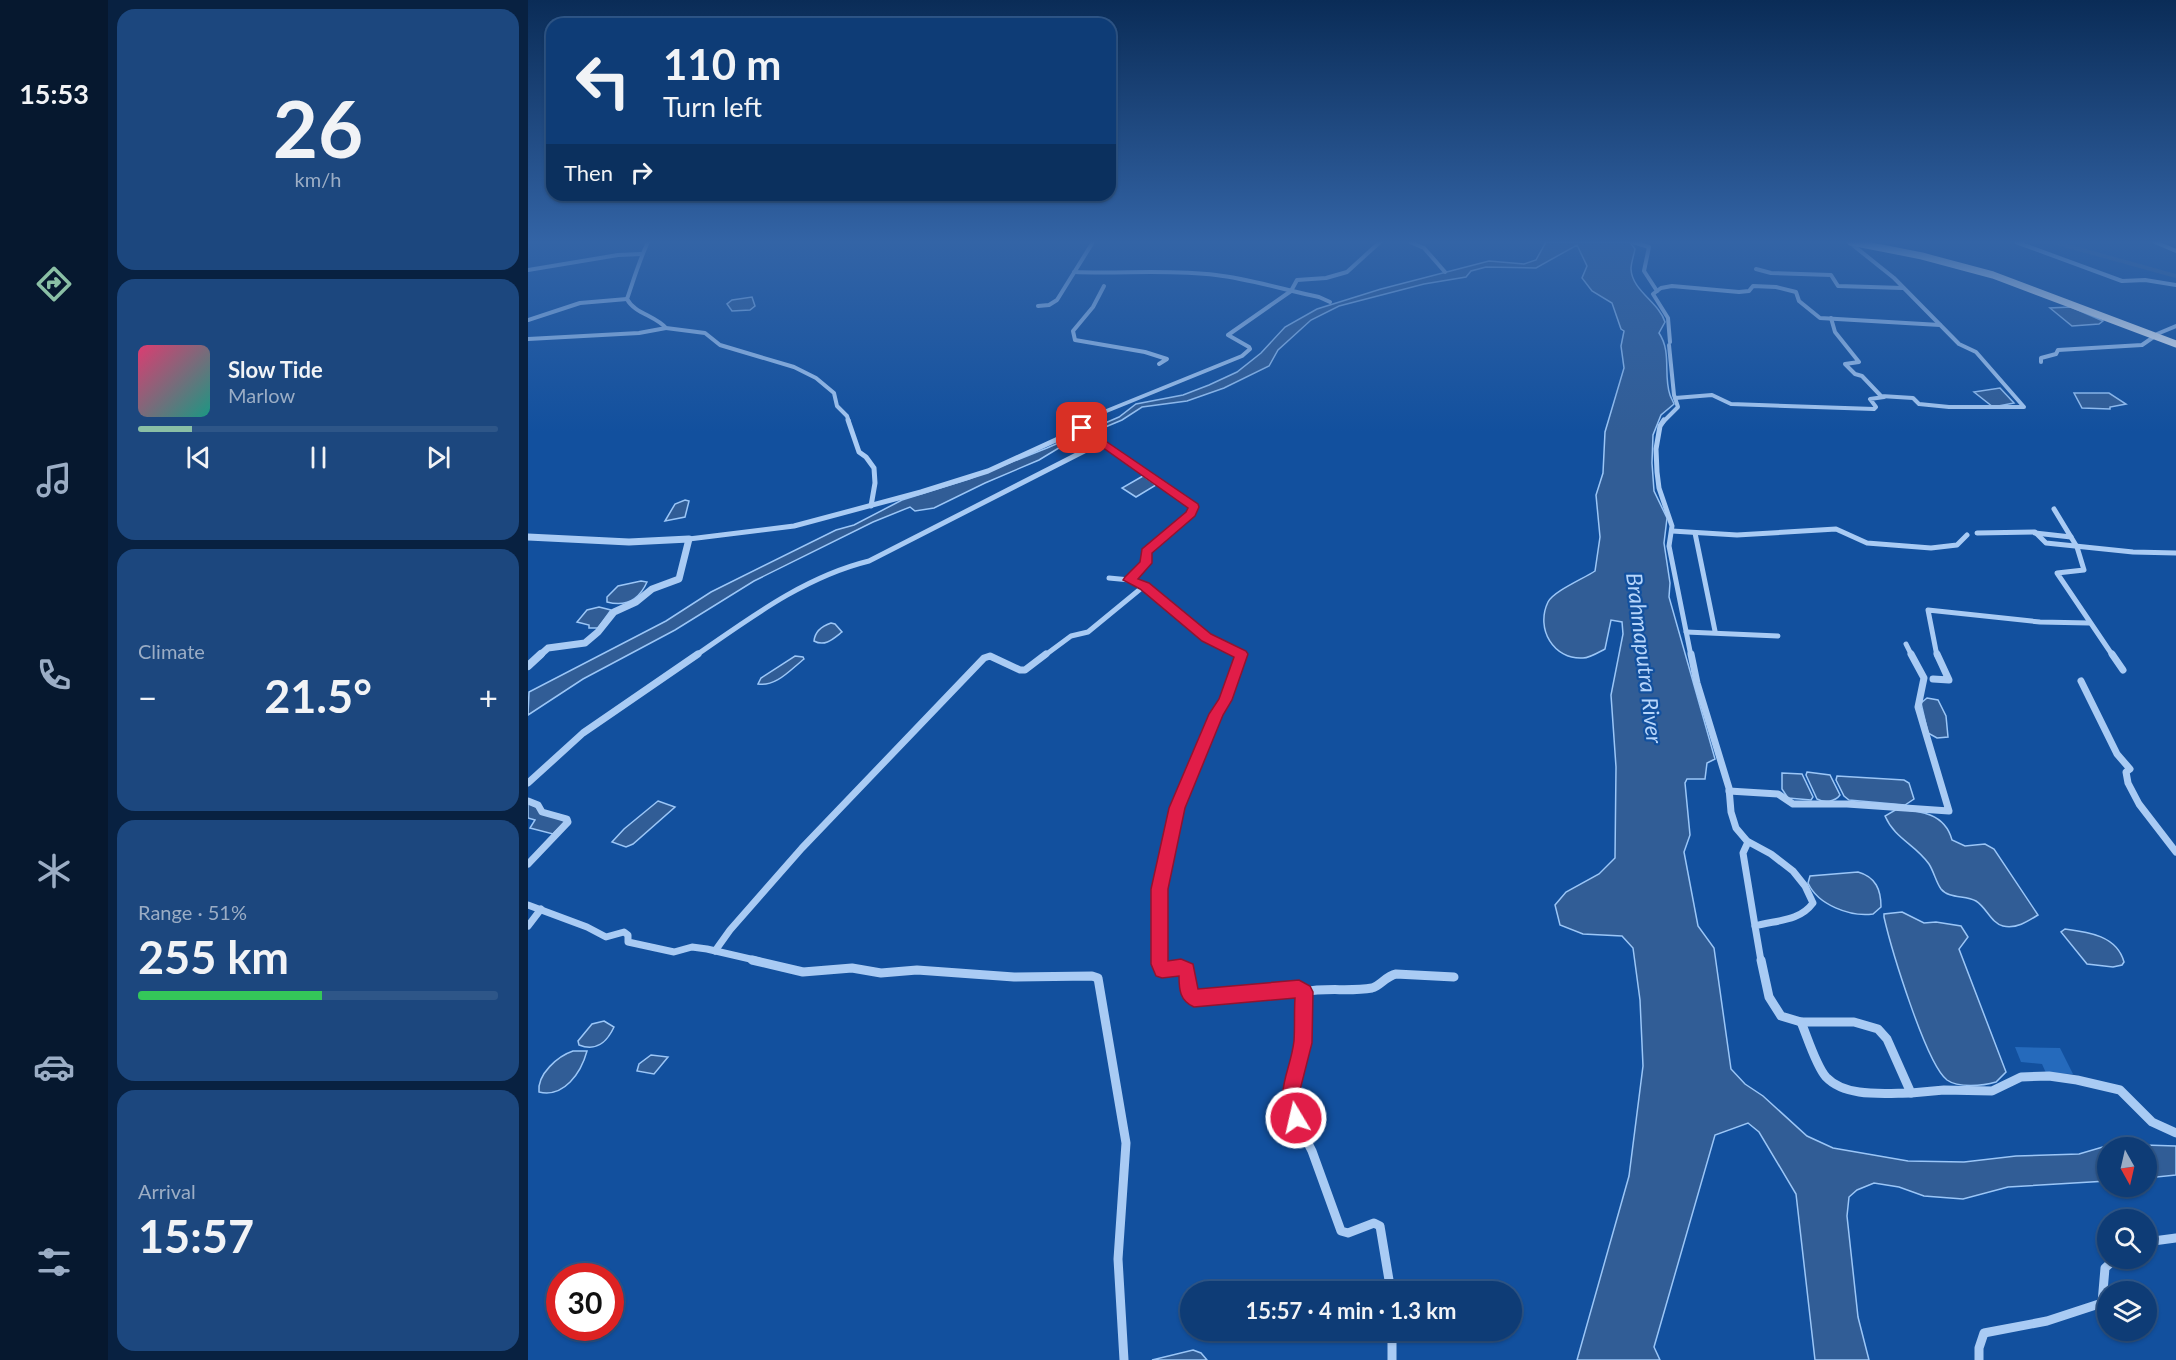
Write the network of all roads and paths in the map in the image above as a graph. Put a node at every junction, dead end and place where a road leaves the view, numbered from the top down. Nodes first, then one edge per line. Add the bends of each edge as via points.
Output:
1 (571, 305) edge
2 (631, 305) edge
3 (1044, 305) edge
4 (1094, 305) edge
5 (1270, 305) edge
6 (1660, 305) edge
7 (1805, 305) edge
8 (1921, 305) edge
9 (2076, 305) edge
10 (2079, 305) edge
11 (1038, 306) dead end
12 (1831, 318) junction
13 (528, 320) edge
14 (1940, 325) junction
15 (2176, 326) edge
16 (666, 328) junction
17 (2156, 335) junction
18 (528, 339) edge
19 (2176, 343) edge
20 (2041, 362) dead end
21 (1159, 364) dead end
22 (1885, 397) junction
23 (1675, 398) junction
24 (1081, 429) junction
25 (1100, 443) junction
26 (871, 506) junction
27 (2054, 509) dead end
28 (1672, 531) junction
29 (1977, 532) dead end
30 (2035, 532) junction
31 (1695, 533) junction
32 (1967, 535) dead end
33 (528, 537) edge
34 (2071, 537) junction
35 (689, 539) junction
36 (2077, 547) junction
37 (2176, 553) edge
38 (1109, 578) dead end
39 (1130, 580) junction
40 (1144, 586) junction
41 (2089, 624) junction
42 (1686, 632) junction
43 (1715, 632) junction
44 (1778, 636) dead end
45 (1906, 644) dead end
46 (528, 666) edge
47 (2123, 670) dead end
48 (1933, 679) dead end
49 (2081, 681) dead end
50 (528, 783) edge
51 (1729, 791) junction
52 (528, 801) edge
53 (1748, 842) junction
54 (2176, 852) edge
55 (528, 864) edge
56 (528, 905) edge
57 (541, 909) junction
58 (528, 926) edge
59 (1755, 926) junction
60 (715, 951) junction
61 (1454, 977) dead end
62 (1304, 992) junction
63 (1801, 1022) junction
64 (1911, 1093) junction
65 (2176, 1133) edge
66 (2176, 1238) edge
67 (2157, 1241) edge
68 (2105, 1269) edge
69 (1389, 1281) edge
70 (1392, 1341) edge
71 (1124, 1360) edge
72 (1392, 1360) edge
73 (1979, 1360) edge

1 - 13 street
2 - 16 street
3 - 11 street
4 - 21 street via 1072,331 1074,340 1167,359
5 - 24 street via 1228,335 1249,347 1242,356 1099,414
6 - 23 street via 1668,318
7 - 12 street via 1820,318
8 - 14 street
9 - 17 highway
10 - 17 highway
12 - 14 street
12 - 22 street via 1835,332 1859,362 1845,364
14 - 22 street via 1959,344 1977,352 2024,408 1949,407 1919,404 1913,398
15 - 17 street
16 - 18 street
16 - 26 street via 705,333 720,345 794,367 834,393 837,406 851,424 859,452 868,456 876,476
17 - 19 highway
17 - 20 street via 2142,345 2058,350 2041,358
22 - 23 street via 1870,399 1874,409 1731,404 1712,395
23 - 28 street via 1678,407 1660,426 1656,449 1659,488
24 - 25 street
24 - 26 street via 988,471
25 - 39 street via 1194,507 1147,552 1146,563
25 - 50 street via 943,525 869,561 840,568 768,607 583,733
26 - 35 street via 794,526
27 - 34 street
28 - 31 street
28 - 42 street via 1669,546
29 - 30 street
30 - 34 street
30 - 36 street via 2046,543
31 - 32 street via 1737,535 1836,529 1845,530 1861,542 1947,548 1962,543
31 - 43 street
33 - 35 street via 649,543
34 - 36 street
35 - 46 street via 679,579 652,589 636,603 614,612 585,643 548,648
36 - 37 street
36 - 41 street via 2084,570 2057,573
38 - 39 street
39 - 40 street
40 - 60 street via 1088,632 1071,636 1025,670 990,656 984,658 802,848
40 - 62 street via 1206,638 1242,654 1177,808 1160,889 1161,968 1187,970 1188,992 1194,998 1273,990
41 - 47 street
41 - 48 street via 1928,610 1936,653 1949,680
42 - 43 street
42 - 51 street
43 - 44 street
45 - 51 street via 1924,678 1918,707 1949,811 1793,804 1778,794
49 - 54 street via 2117,754 2130,769 2126,772 2127,783 2134,796
51 - 53 street via 1735,824
52 - 55 street via 538,805 542,812 568,822
53 - 59 street via 1743,853
53 - 59 street via 1781,860 1805,882 1813,903 1800,914
56 - 57 street
57 - 58 street
57 - 60 street via 606,937 624,932 628,942 635,944 674,952 692,947
59 - 63 street via 1771,1003 1783,1018
60 - 71 street via 803,972 852,968 881,973 916,970 1098,978 1126,1143 1119,1259
61 - 62 street via 1396,974 1374,988
62 - 69 street via 1303,1043 1291,1090 1296,1118 1341,1231 1348,1233 1374,1223 1380,1226
63 - 64 street via 1825,1076 1832,1082 1853,1090
63 - 64 street via 1842,1021 1878,1029 1887,1039
64 - 65 street via 1992,1091 2021,1077 2077,1080 2120,1090 2152,1122
66 - 67 street
68 - 73 street via 2103,1303 2047,1321 1984,1333
70 - 72 street

